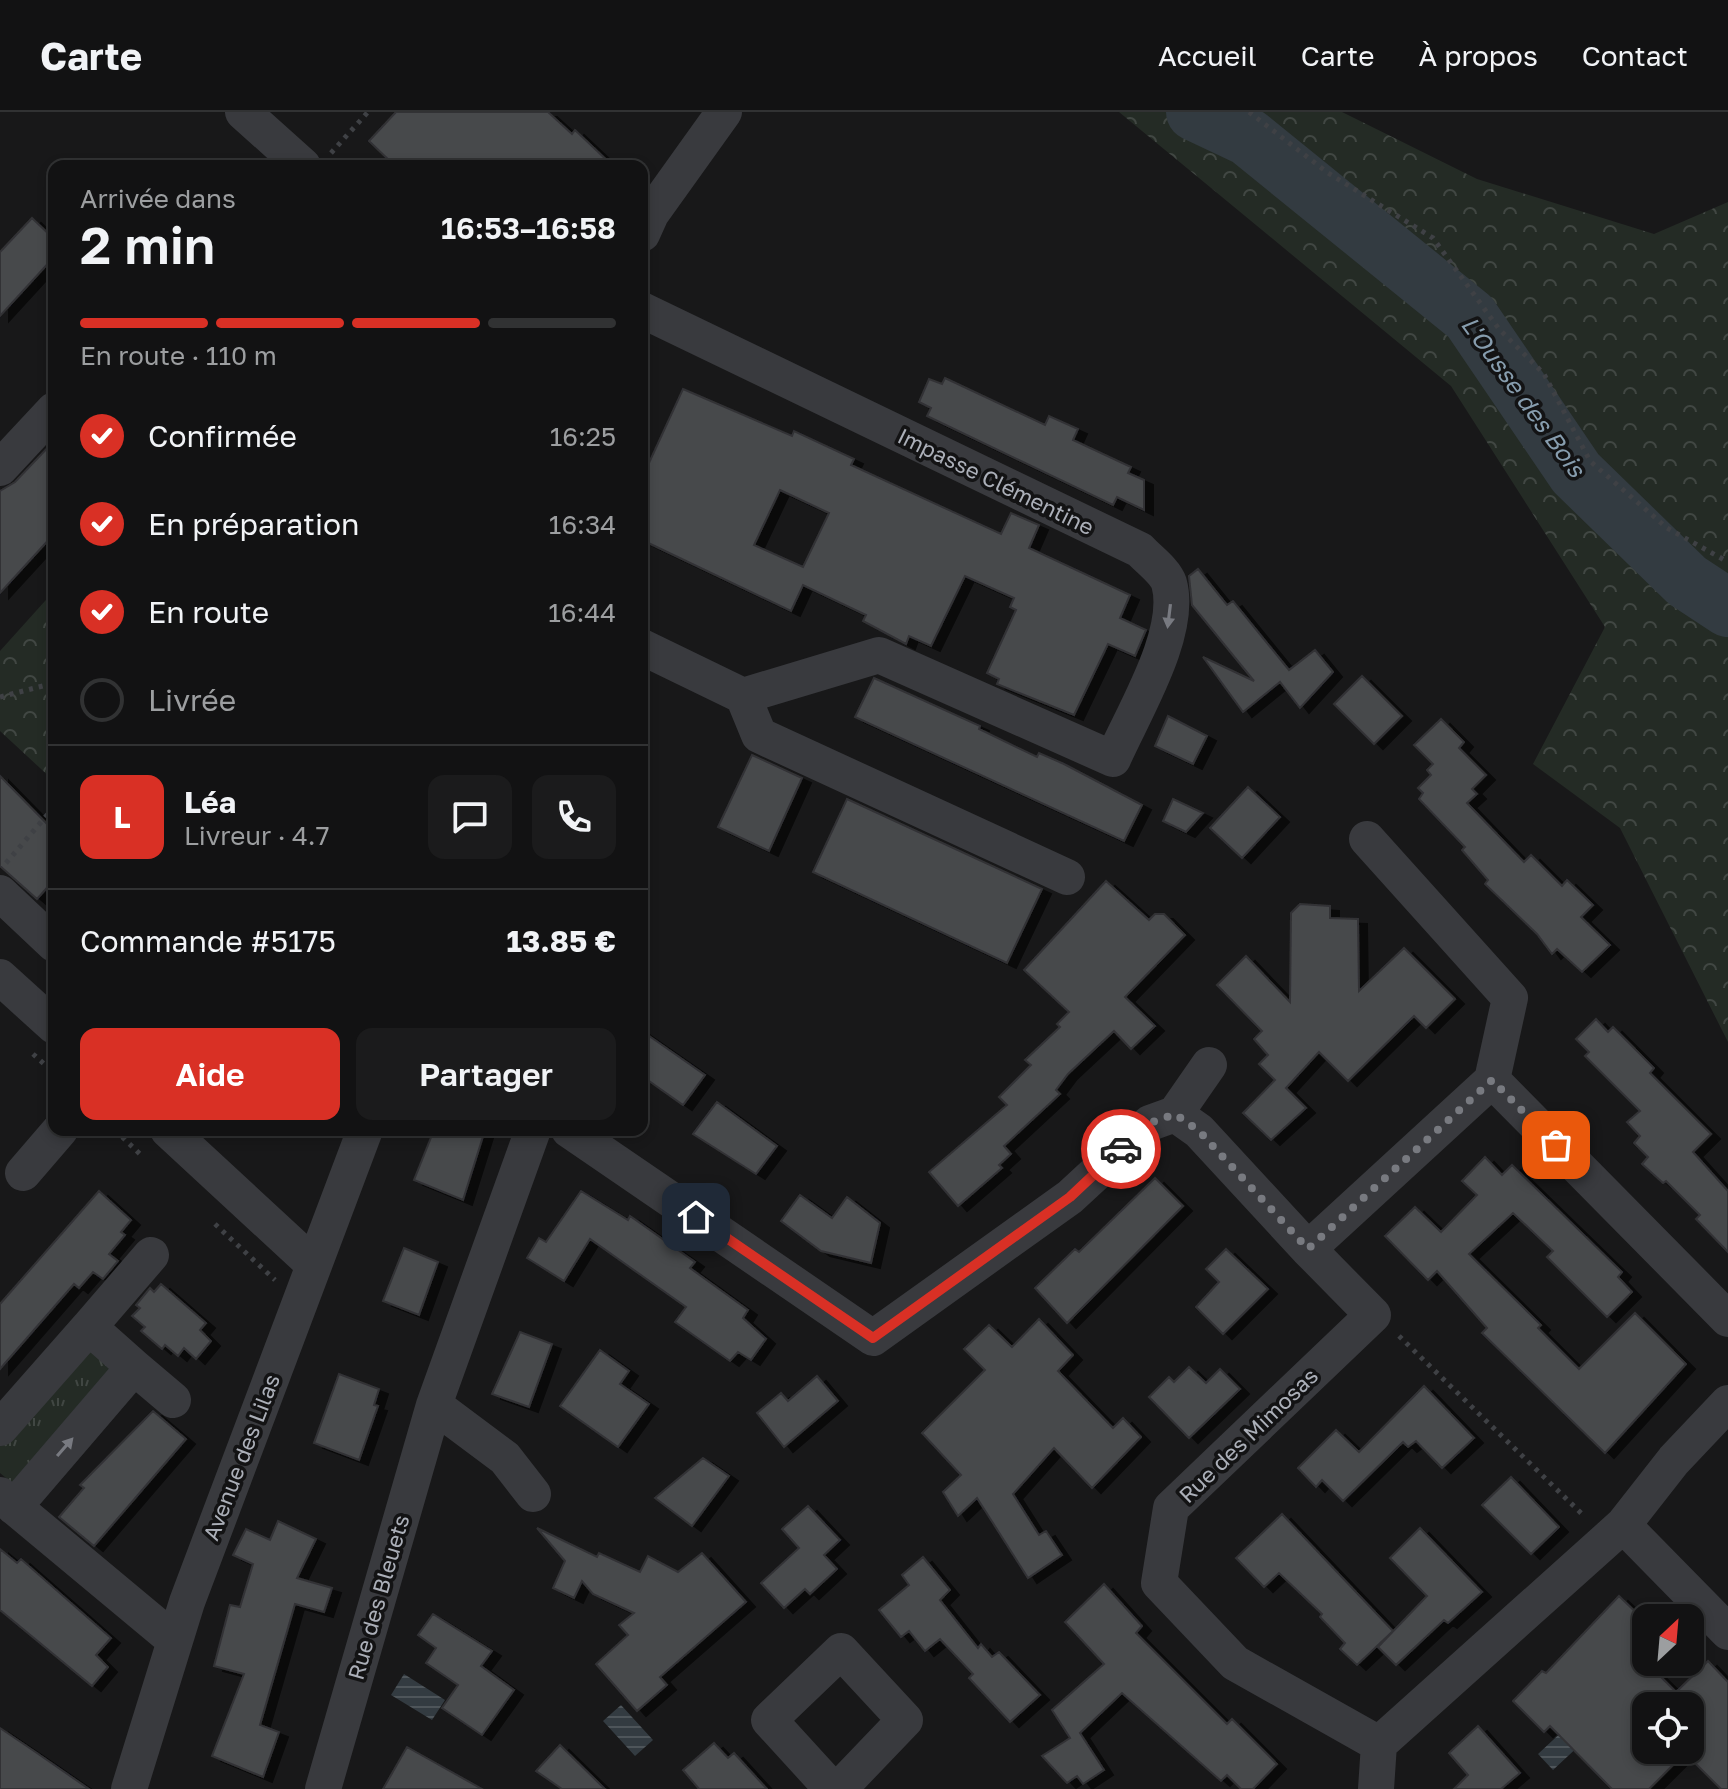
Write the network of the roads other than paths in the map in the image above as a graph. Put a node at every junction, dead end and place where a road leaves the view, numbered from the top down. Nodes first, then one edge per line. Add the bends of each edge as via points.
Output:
1 (243, 112) edge
2 (724, 112) edge
3 (315, 160) edge
4 (648, 224) edge
5 (648, 313) edge
6 (48, 416) edge
7 (0, 468) edge
8 (648, 650) edge
9 (743, 696) junction
10 (1367, 839) dead end
11 (1067, 877) dead end
12 (0, 893) edge
13 (48, 938) edge
14 (0, 977) edge
15 (48, 1021) edge
16 (1209, 1065) dead end
17 (1492, 1080) junction
18 (1175, 1114) junction
19 (55, 1136) edge
20 (174, 1136) edge
21 (363, 1136) edge
22 (531, 1136) edge
23 (578, 1136) edge
24 (23, 1173) dead end
25 (1308, 1249) junction
26 (151, 1255) dead end
27 (314, 1265) junction
28 (1728, 1319) edge
29 (89, 1327) junction
30 (134, 1367) junction
31 (173, 1400) dead end
32 (1728, 1403) edge
33 (434, 1405) junction
34 (0, 1428) edge
35 (533, 1494) dead end
36 (7, 1501) edge
37 (1623, 1525) junction
38 (1728, 1632) edge
39 (174, 1640) junction
40 (1379, 1744) junction
41 (129, 1789) edge
42 (323, 1789) edge
43 (832, 1789) edge
44 (839, 1789) edge
45 (1376, 1789) edge

1 - 3 street
2 - 4 street
5 -> 9 street, Impasse Clémentine via 1140,550 1168,580 1172,613 1165,640 1113,759 879,655
6 - 7 street
8 - 9 street
9 - 11 street via 759,735
10 - 17 street via 1510,998
12 - 13 street
14 - 15 street
16 - 18 street
17 - 25 street
17 - 28 street
18 - 23 street via 1150,1123 1070,1197 873,1338
18 - 25 street via 1199,1131
19 - 24 street
20 - 27 street
21 - 27 street, Avenue des Lilas
22 - 33 street, Rue des Bleuets
25 - 40 street, Rue des Mimosas via 1373,1315 1171,1508 1159,1583 1235,1663
26 - 29 street
27 - 39 street, Avenue des Lilas
29 - 30 street
29 - 34 street
30 - 31 street
36 -> 30 street
32 - 37 street
33 - 35 street via 505,1458
33 - 42 street, Rue des Bleuets
36 - 39 street
37 - 38 street
37 - 40 street
39 - 41 street, Avenue des Lilas
40 - 45 street
43 - 44 street via 769,1720 841,1651 905,1720

